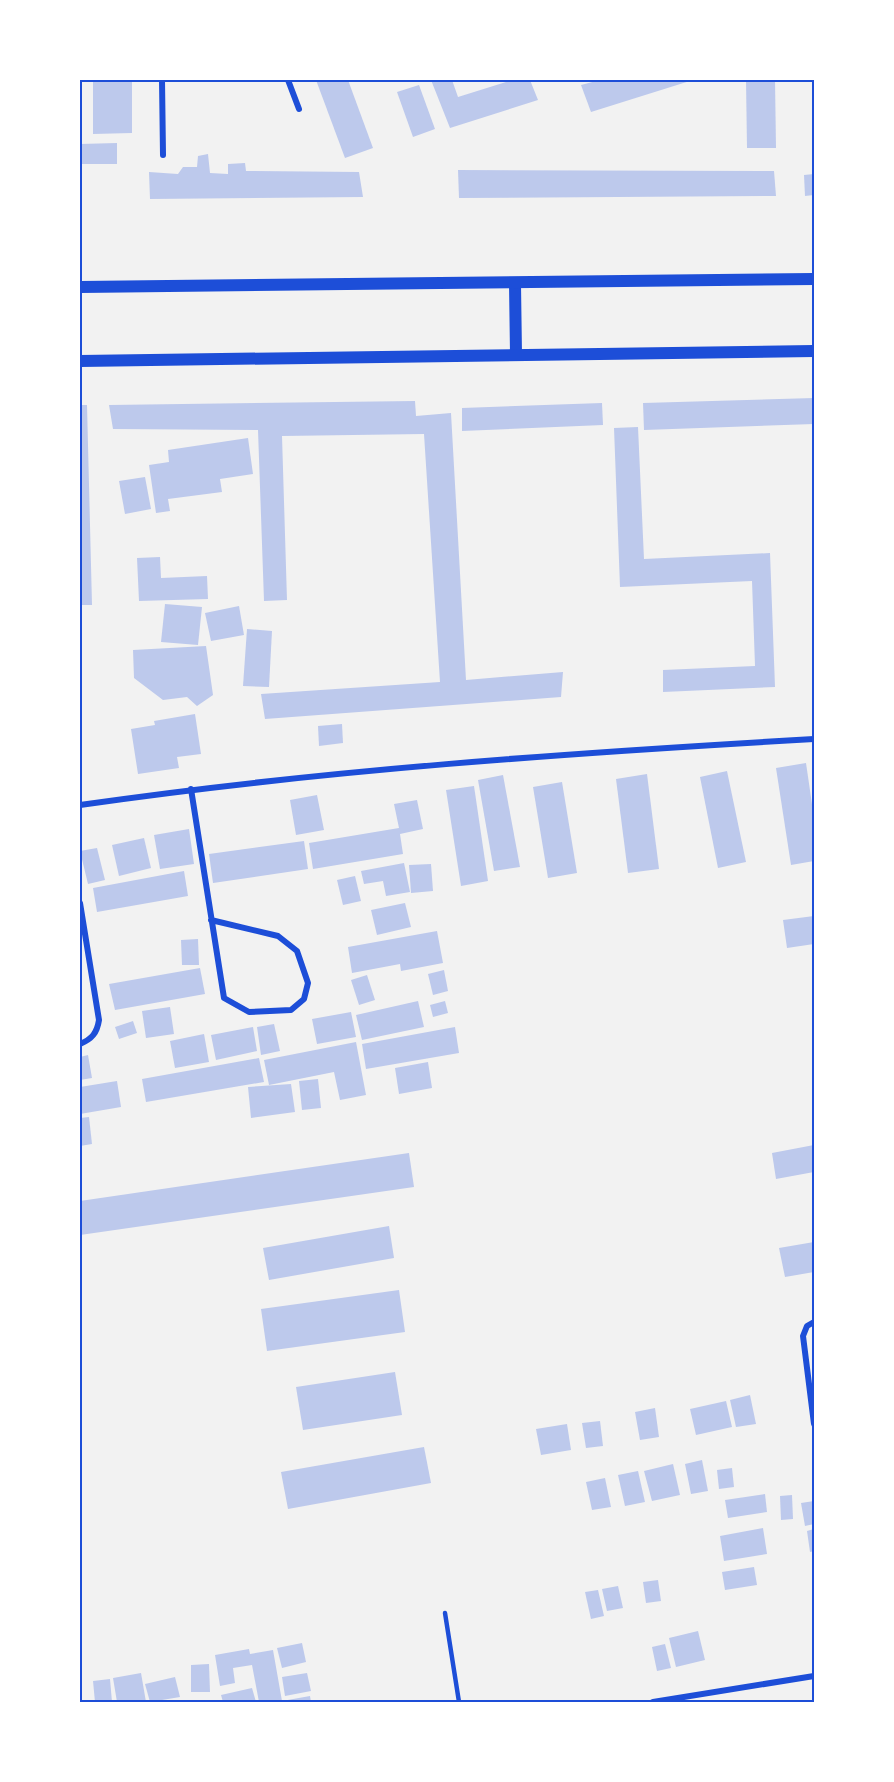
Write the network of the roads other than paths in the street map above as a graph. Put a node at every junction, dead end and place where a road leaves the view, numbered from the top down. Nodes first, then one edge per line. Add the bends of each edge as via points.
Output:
1 (162, 80) edge
2 (288, 80) edge
3 (299, 109) dead end
4 (163, 155) dead end
5 (814, 279) edge
6 (515, 284) junction
7 (80, 287) edge
8 (814, 351) edge
9 (516, 354) junction
10 (80, 360) edge
11 (814, 739) edge
12 (191, 789) junction
13 (80, 805) edge
14 (80, 903) edge
15 (211, 920) junction
16 (80, 1044) edge
17 (814, 1322) edge
18 (814, 1424) edge
19 (445, 1612) dead end
20 (814, 1676) edge
21 (459, 1702) edge
22 (652, 1702) edge

1 - 4 street
2 - 3 street
5 - 6 main road
6 - 7 main road
6 - 9 main road
8 - 9 main road
9 - 10 main road
11 - 12 street via 592,752
12 - 13 street
12 - 15 street
14 - 16 street via 99,1020 98,1030
15 - 15 street via 224,998 249,1012 291,1010 304,999 308,983 297,951 278,936
17 - 18 street via 807,1326 803,1336
19 - 21 lane
20 - 22 street

